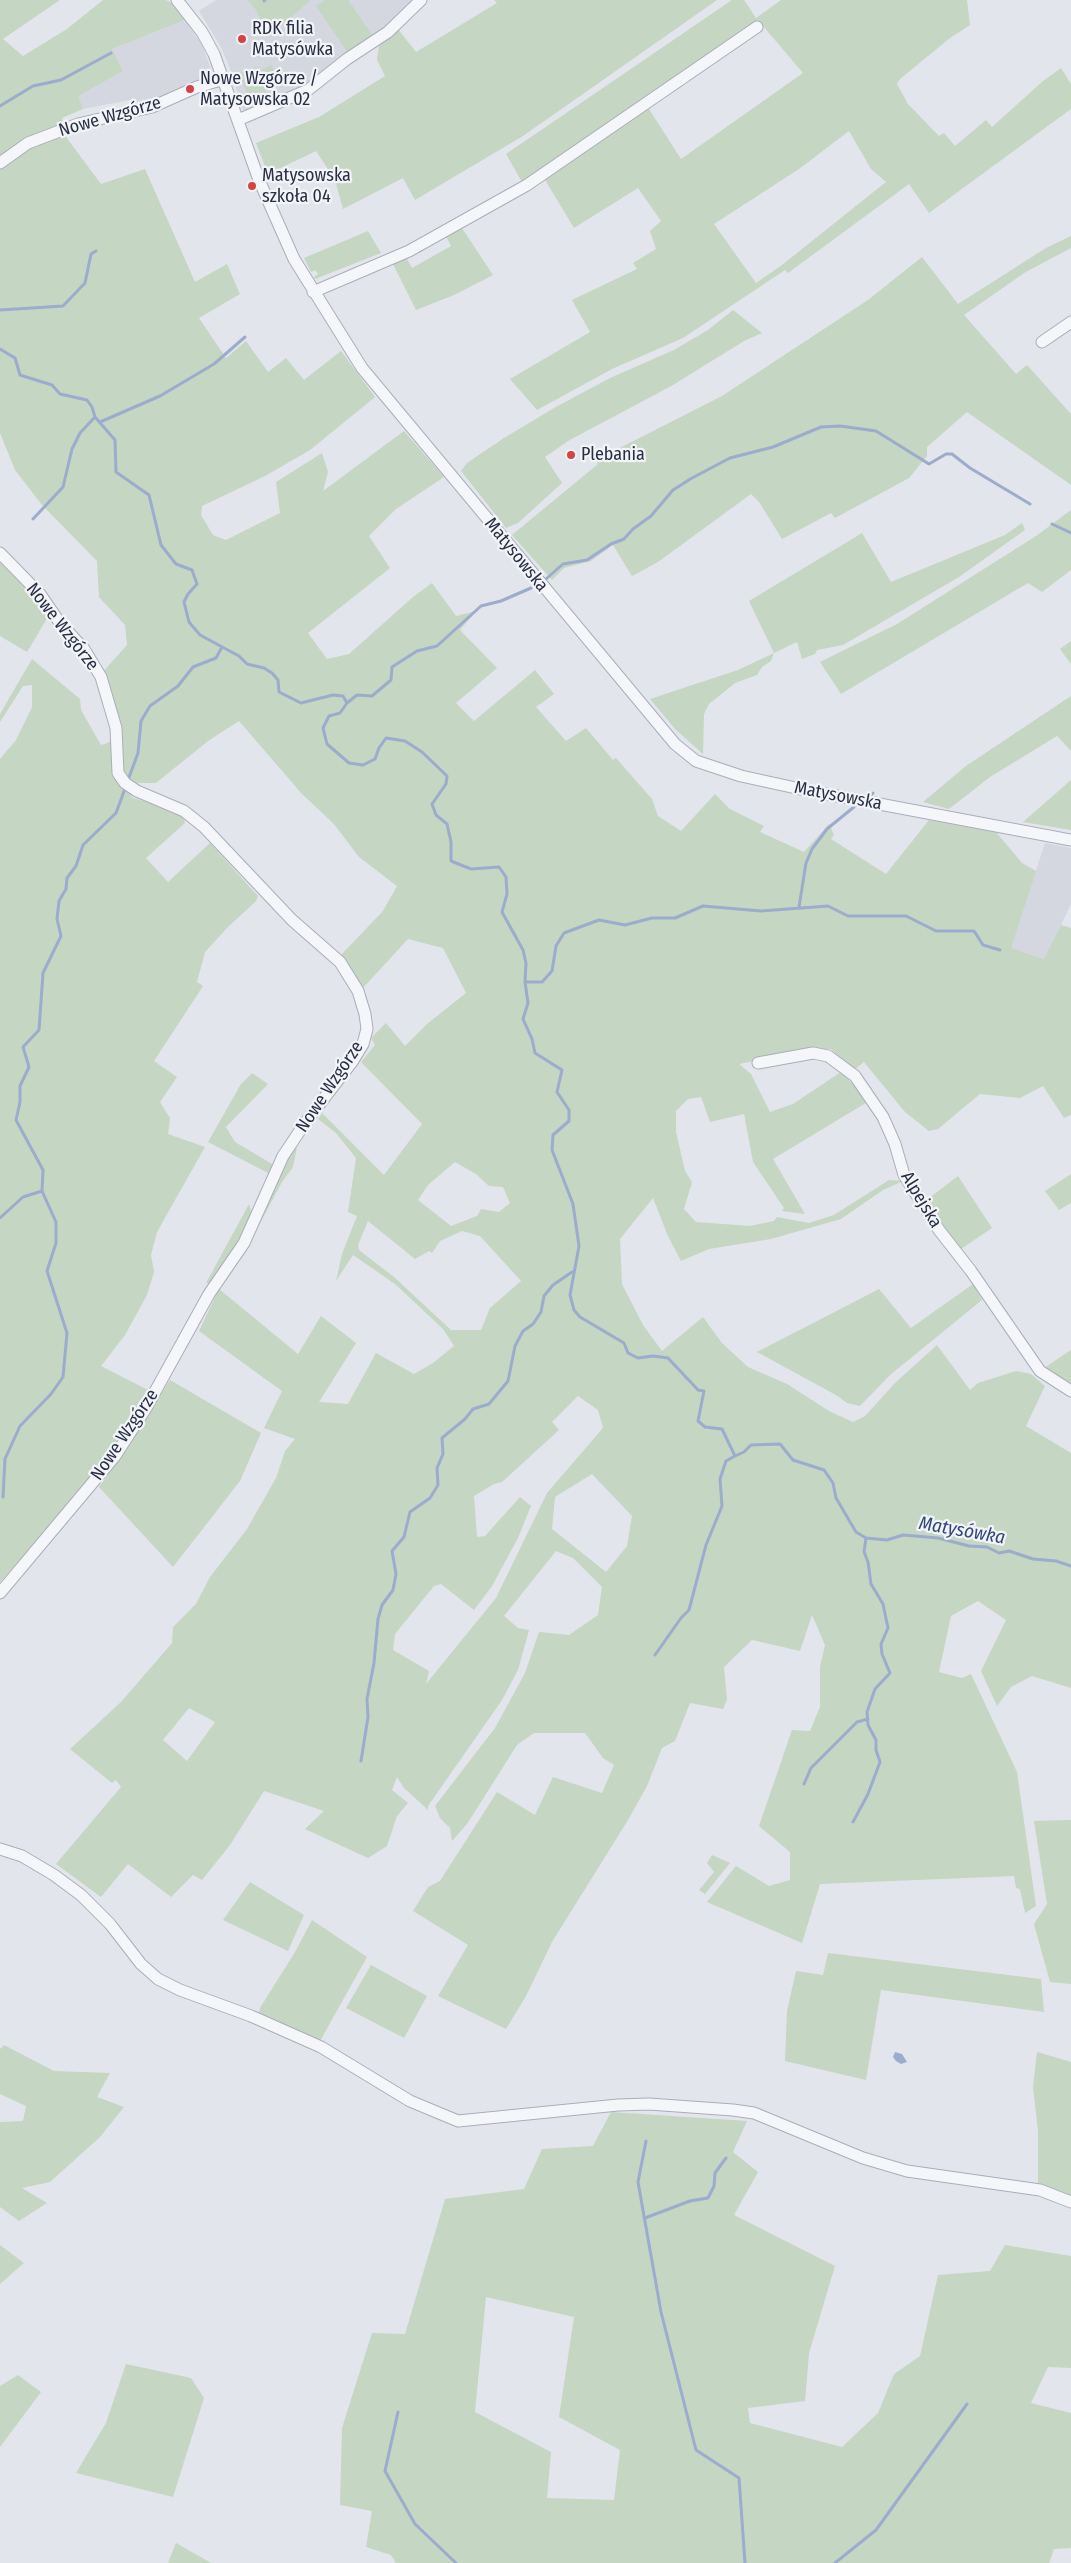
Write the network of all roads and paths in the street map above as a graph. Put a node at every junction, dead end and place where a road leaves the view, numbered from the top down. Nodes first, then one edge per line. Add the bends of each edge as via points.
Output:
1 (178, 0) edge
2 (421, 0) edge
3 (757, 27) dead end
4 (224, 79) junction
5 (238, 120) junction
6 (0, 163) edge
7 (313, 292) junction
8 (1071, 322) edge
9 (1042, 342) dead end
10 (0, 553) edge
11 (1071, 840) edge
12 (758, 1063) dead end
13 (1071, 1391) edge
14 (0, 1593) edge
15 (0, 1850) edge
16 (1071, 2202) edge

1 - 4 street, Matysowska via 202,32
2 - 5 street via 388,32 308,90
3 - 7 street via 527,185 408,251
4 - 5 street, Matysowska
4 - 6 street, Nowe Wzgórze via 152,107 78,124 28,143
5 - 7 street, Matysowska via 278,225
7 - 11 street, Matysowska via 362,368 540,585 685,754 708,767 796,788
8 - 9 street
10 - 14 street, Nowe Wzgórze via 40,594 84,649 101,677 116,728 118,773 125,783 191,816 292,920 340,962 358,991 367,1029 363,1044 352,1062 283,1156 244,1243 209,1294 146,1408 115,1456
12 - 13 street, Alpejska via 813,1053 828,1056 855,1076 883,1117 904,1175 939,1230 1040,1371
15 - 16 street via 22,1856 81,1895 158,1979 321,2047 410,2101 458,2121 618,2104 733,2110 754,2114 863,2158 907,2171 1040,2190

